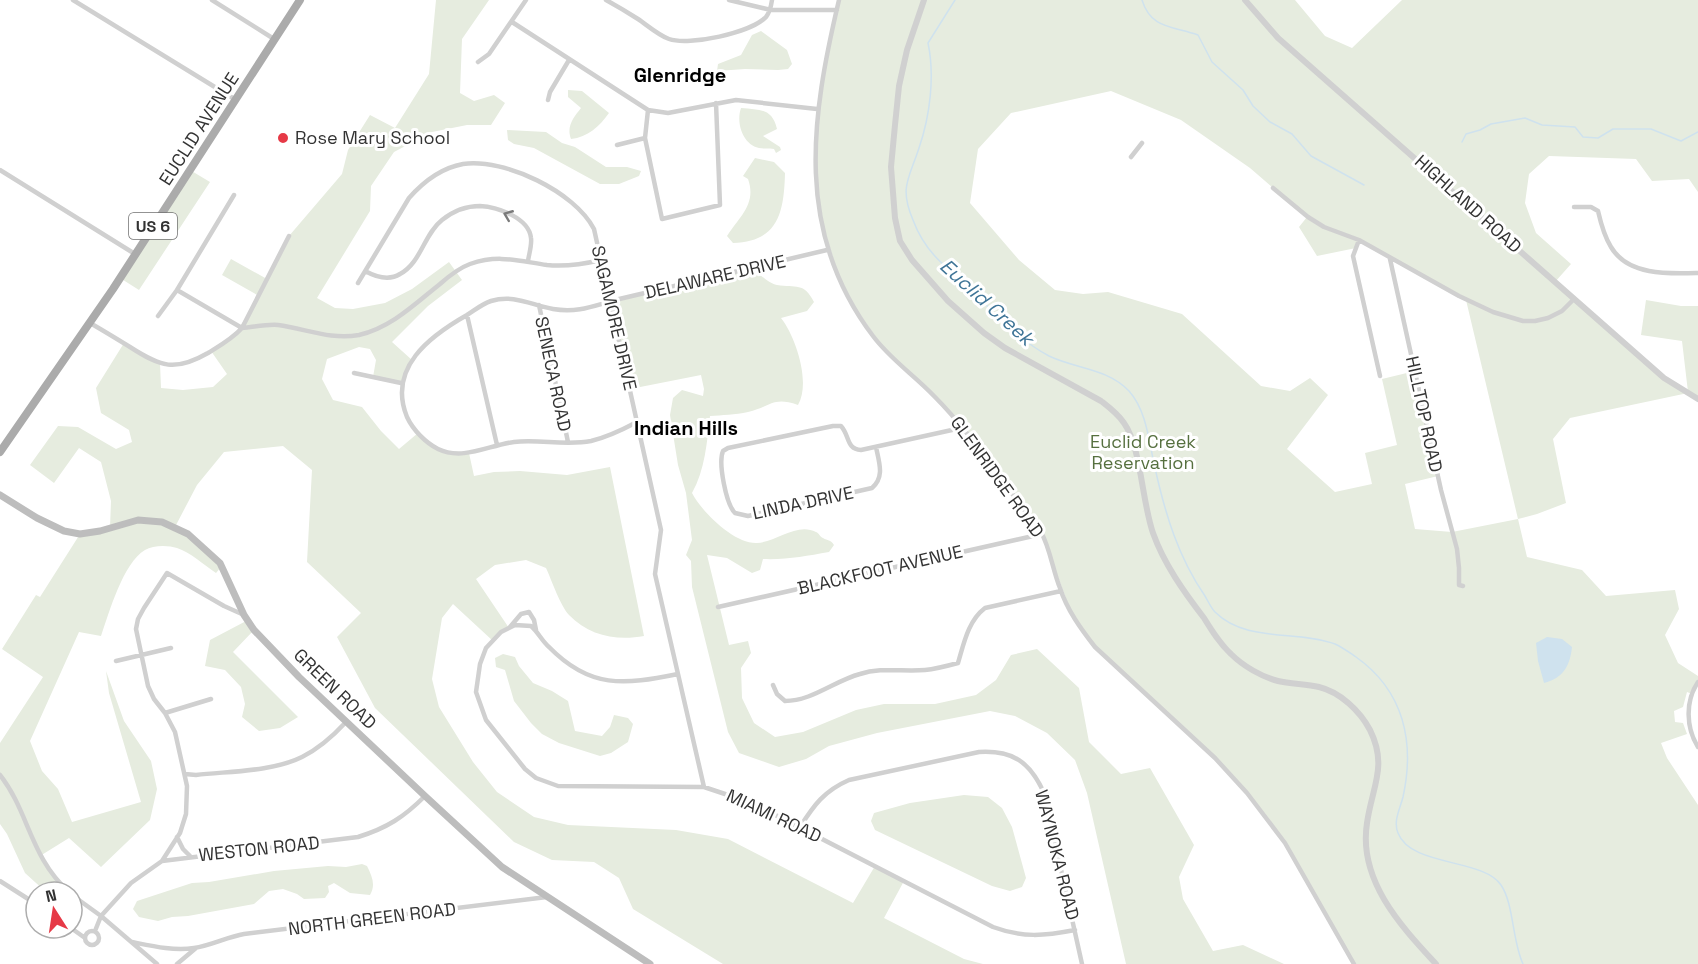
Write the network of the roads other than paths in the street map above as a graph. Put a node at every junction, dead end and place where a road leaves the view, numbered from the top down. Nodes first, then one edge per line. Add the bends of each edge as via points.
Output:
1 (73, 0) edge
2 (212, 0) edge
3 (300, 0) edge
4 (526, 0) edge
5 (606, 0) edge
6 (729, 0) edge
7 (772, 0) edge
8 (839, 0) edge
9 (924, 0) edge
10 (1245, 0) edge
11 (771, 10) junction
12 (837, 10) junction
13 (512, 22) junction
14 (274, 39) junction
15 (569, 60) junction
16 (478, 62) dead end
17 (236, 100) junction
18 (548, 100) dead end
19 (716, 103) junction
20 (817, 109) junction
21 (648, 111) junction
22 (645, 138) junction
23 (1142, 143) dead end
24 (617, 145) dead end
25 (1131, 158) dead end
26 (0, 170) edge
27 (1273, 188) dead end
28 (234, 195) dead end
29 (1574, 207) dead end
30 (290, 236) dead end
31 (1359, 240) junction
32 (827, 250) junction
33 (135, 254) junction
34 (1390, 259) junction
35 (601, 260) junction
36 (528, 261) junction
37 (365, 271) junction
38 (1698, 273) edge
39 (358, 283) dead end
40 (177, 290) junction
41 (1574, 299) junction
42 (611, 301) junction
43 (539, 305) junction
44 (467, 315) junction
45 (158, 316) dead end
46 (90, 322) junction
47 (242, 328) junction
48 (354, 373) dead end
49 (1380, 376) dead end
50 (402, 383) junction
51 (1698, 399) edge
52 (637, 422) junction
53 (961, 428) junction
54 (568, 442) junction
55 (497, 445) junction
56 (876, 447) junction
57 (1, 449) edge
58 (0, 495) edge
59 (1042, 534) junction
60 (1463, 586) dead end
61 (1061, 591) junction
62 (718, 607) dead end
63 (244, 615) junction
64 (509, 628) junction
65 (536, 630) junction
66 (171, 648) dead end
67 (141, 656) junction
68 (116, 662) dead end
69 (678, 674) junction
70 (1698, 682) edge
71 (773, 685) dead end
72 (211, 699) dead end
73 (165, 713) junction
74 (346, 722) junction
75 (1698, 747) edge
76 (185, 774) junction
77 (0, 775) edge
78 (704, 787) junction
79 (425, 796) junction
80 (800, 827) junction
81 (177, 837) junction
82 (190, 856) junction
83 (162, 861) junction
84 (57, 880) edge
85 (0, 881) edge
86 (24, 896) edge
87 (549, 897) junction
88 (84, 903) edge
89 (101, 916) junction
90 (1074, 930) junction
91 (95, 931) junction
92 (85, 938) joint
93 (132, 942) junction
94 (196, 948) junction
95 (156, 964) edge
96 (177, 964) edge
97 (650, 964) edge
98 (1082, 964) edge
99 (1354, 964) edge
100 (1436, 964) edge

1 - 17 street
2 - 14 street
3 - 14 main road, EUCLID AVENUE / US 6
4 - 13 street
5 - 11 street via 677,41 747,29
6 - 11 street
7 - 11 street
8 - 12 street, GLENRIDGE ROAD
9 - 100 street via 907,50 895,125 891,167 900,241 948,301 984,333 1101,401 1125,424 1133,443 1153,533 1180,585 1223,646 1251,670 1277,681 1332,692 1360,716 1370,730 1379,776 1367,822 1369,867 1396,919
10 - 41 street, HIGHLAND ROAD via 1278,38
11 - 12 street
12 - 20 street, GLENRIDGE ROAD
13 - 15 street
13 - 16 street via 489,54
14 - 17 main road, EUCLID AVENUE / US 6
15 - 18 street
15 - 21 street
17 - 33 main road, EUCLID AVENUE / US 6
19 - 20 street via 736,100
19 - 21 street via 668,113
19 - 22 street via 720,205 662,219
20 - 32 street, GLENRIDGE ROAD via 819,212
21 - 22 street
22 - 24 street
23 - 25 street
26 - 33 street
27 - 31 street via 1324,227
28 - 40 street
29 - 38 street via 1598,211 1603,232 1623,260 1647,272
30 - 47 street
31 - 34 street
31 - 49 street via 1353,256
32 - 42 street, DELAWARE DRIVE
32 - 53 street, GLENRIDGE ROAD via 843,290 874,337
33 - 46 main road, EUCLID AVENUE / US 6
34 - 41 street via 1459,296 1523,321 1548,318
34 - 60 street, HILLTOP ROAD via 1457,549 1458,581
35 - 36 street via 568,265
35 - 37 street, SAGAMORE DRIVE via 594,229 576,204 523,174 488,164 463,164 441,171 417,188
35 - 42 street, SAGAMORE DRIVE
36 -> 37 street via 532,240 524,223 482,206 459,210 436,224 403,273 387,278
36 - 47 street via 497,257 469,264 389,323 358,335 326,336 270,325
37 - 39 street, SAGAMORE DRIVE
40 - 45 street
40 - 47 street
41 - 51 street, HIGHLAND ROAD via 1664,378
42 - 43 street, DELAWARE DRIVE via 581,310
42 - 52 street, SAGAMORE DRIVE
43 - 44 street, DELAWARE DRIVE via 519,299 500,300
43 - 54 street, SENECA ROAD
44 - 50 street, DELAWARE DRIVE via 417,353
44 - 55 street
46 - 47 street via 152,361 168,365 197,359 233,338
46 - 57 main road, EUCLID AVENUE / US 6
48 - 50 street
50 - 55 street via 409,422 439,450 469,453
52 - 54 street via 604,438
52 - 69 street, SAGAMORE DRIVE via 661,530 655,574
53 - 56 street
53 - 59 street, GLENRIDGE ROAD
54 - 55 street
56 - 56 street, LINDA DRIVE via 854,449 846,431 834,426 723,451 721,463 730,507 735,513 748,516 872,488 880,474
58 - 63 main road, GREEN ROAD via 64,531 80,534 138,520 162,522 182,531 220,562
59 - 61 street, GLENRIDGE ROAD
59 - 62 street, BLACKFOOT AVENUE
61 - 71 street via 980,612 970,626 958,663 925,670 862,673 799,701 785,701
61 - 99 street, GLENRIDGE ROAD via 1095,647 1215,758 1247,793 1285,843
63 - 67 street via 167,573 138,619
63 - 74 main road, GREEN ROAD via 269,646
64 - 65 street, MIAMI ROAD via 524,625
64 - 65 street via 521,614 529,612
64 - 78 street, MIAMI ROAD via 486,648 476,692 486,720 513,756 536,778 571,787
65 - 69 street via 561,658 595,678 624,683
66 - 67 street
67 - 68 street
67 - 73 street via 154,699
69 - 78 street, SAGAMORE DRIVE
70 - 75 street via 1688,717
72 - 73 street
73 - 76 street via 175,732
74 - 76 street via 312,751 285,763
74 - 79 main road, GREEN ROAD
76 - 81 street via 186,814
77 - 84 street via 42,860
78 - 80 street, MIAMI ROAD via 736,796
79 - 82 street, WESTON ROAD via 392,824 358,837
79 - 87 main road, GREEN ROAD via 502,867
80 - 90 street, MIAMI ROAD via 1011,934 1028,936
80 - 90 street, WAYNOKA ROAD via 816,803 849,780 979,752 1012,756 1026,764 1044,793
81 - 82 street
81 - 83 street
82 - 83 street, WESTON ROAD
83 - 89 street, WESTON ROAD via 131,884
85 - 86 street
87 - 94 street, NORTH GREEN ROAD via 244,934
87 - 97 main road, GREEN ROAD
88 - 89 street
89 - 91 street
89 - 93 street
90 - 98 street, WAYNOKA ROAD
91 - 92 street via 88,932
91 - 92 street via 100,936 98,943 91,946
93 - 94 street, NORTH GREEN ROAD
93 - 95 street
94 - 96 street, NORTH GREEN ROAD

